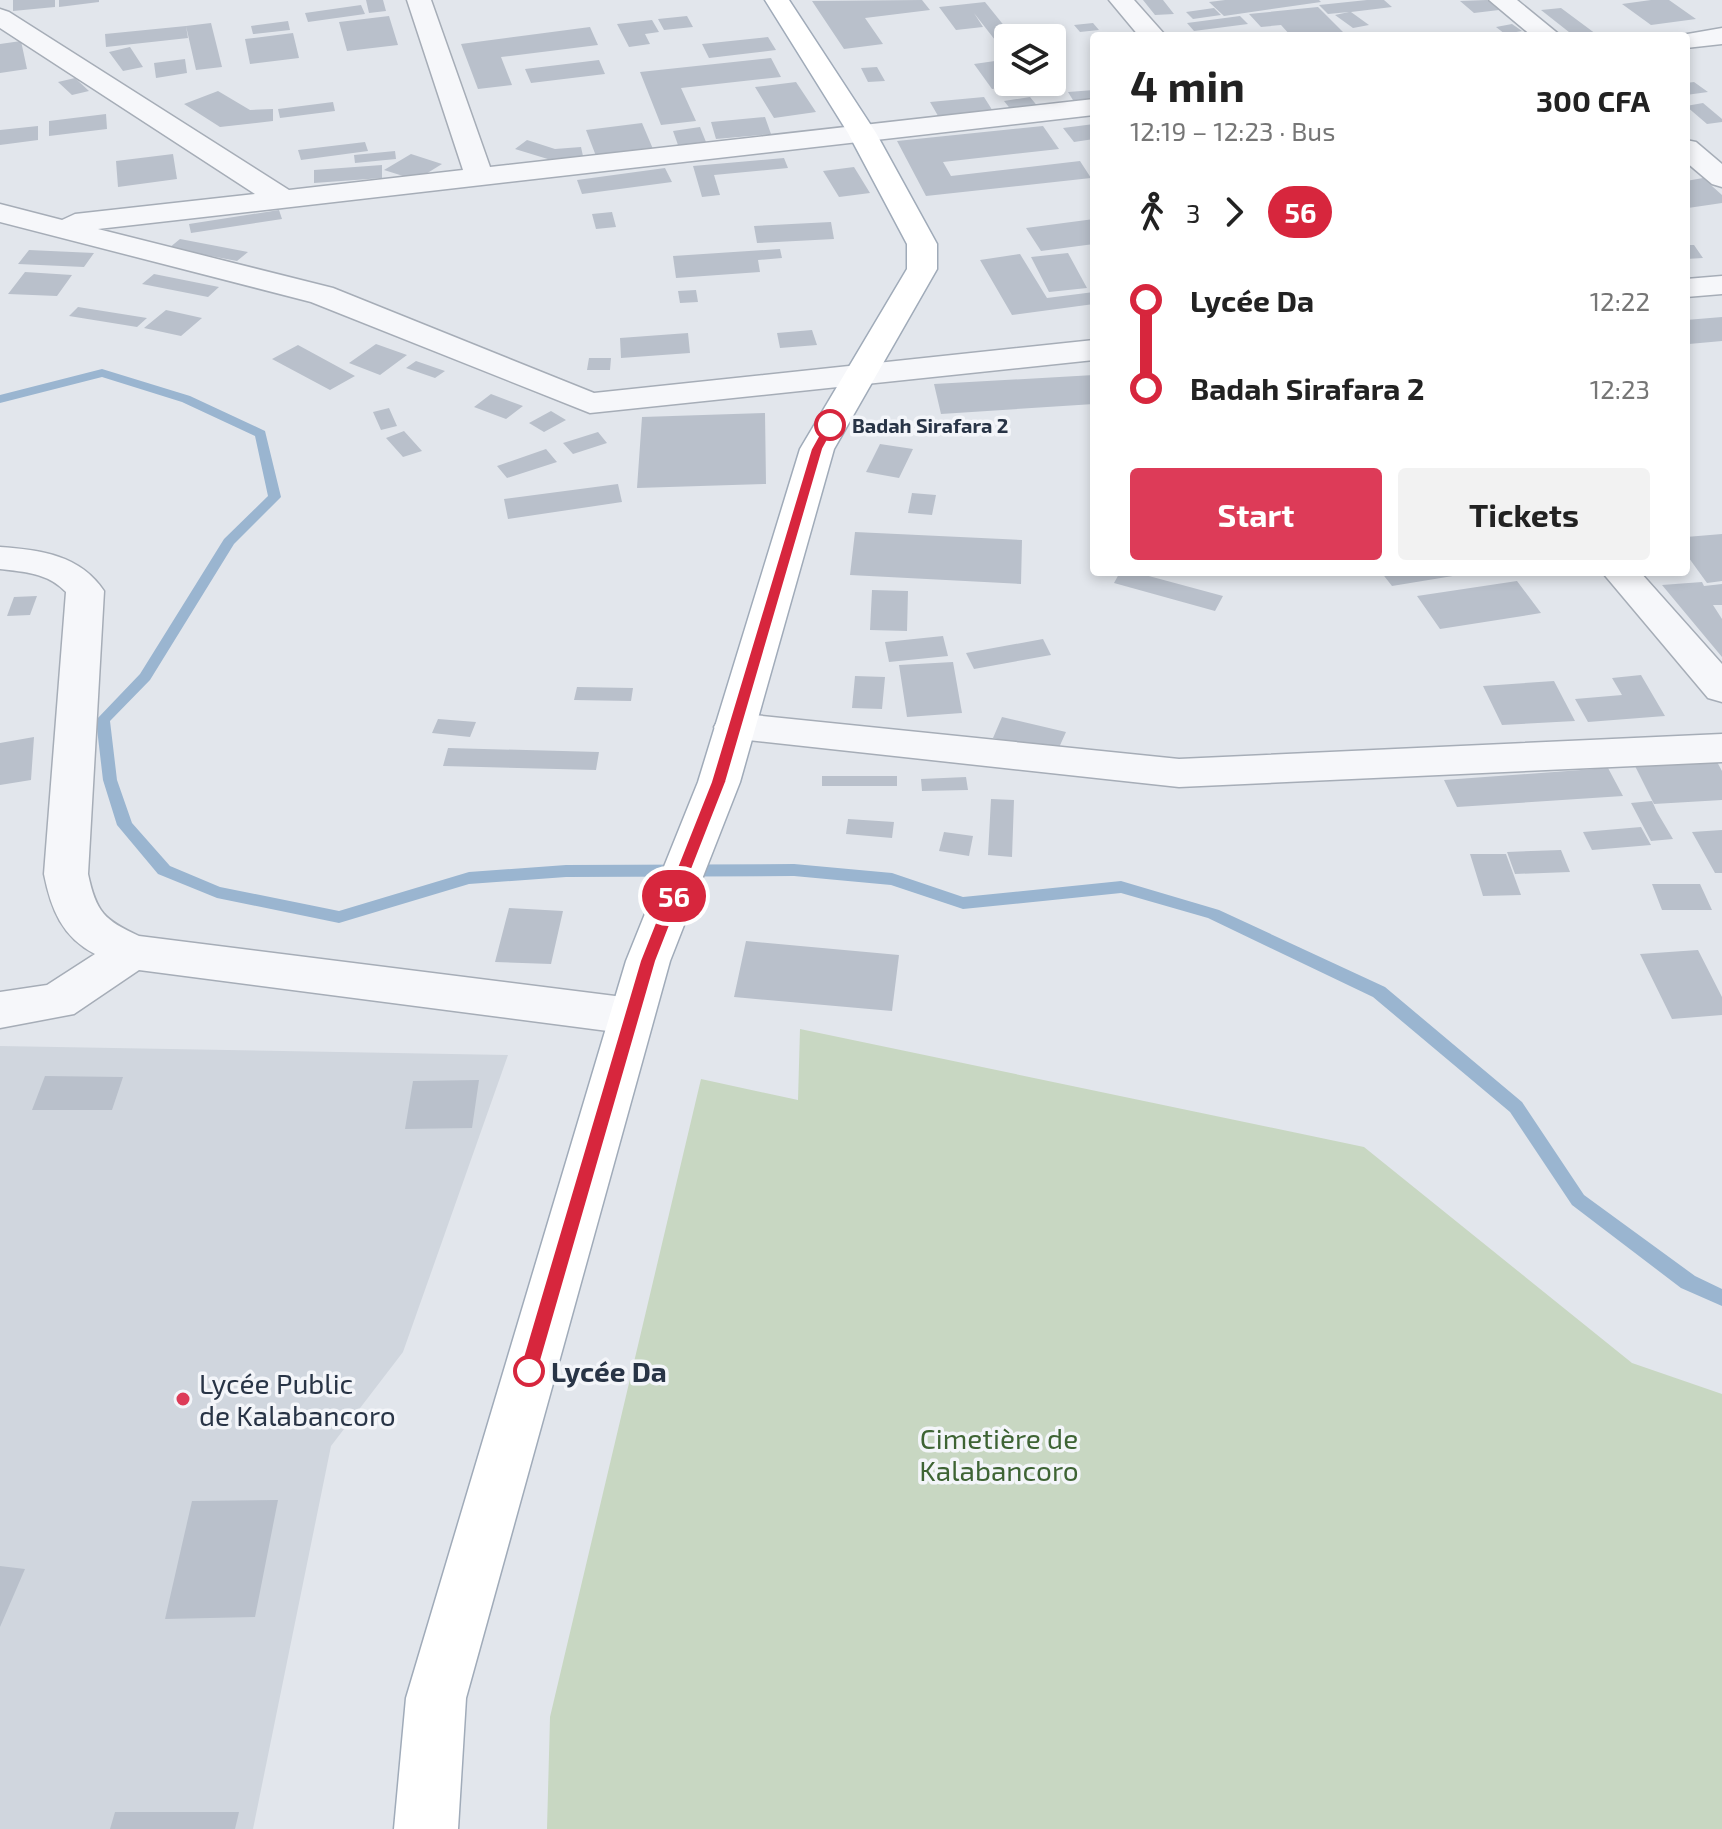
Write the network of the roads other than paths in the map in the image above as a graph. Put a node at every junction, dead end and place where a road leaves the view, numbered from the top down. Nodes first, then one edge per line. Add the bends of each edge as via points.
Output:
1 (419, 0) edge
2 (777, 0) edge
3 (1121, 0) edge
4 (1501, 0) edge
5 (0, 17) edge
6 (1149, 32) edge
7 (1543, 32) edge
8 (1722, 36) edge
9 (1690, 40) edge
10 (1090, 107) edge
11 (862, 133) junction
12 (1690, 151) edge
13 (479, 177) junction
14 (1722, 178) edge
15 (283, 199) junction
16 (0, 213) edge
17 (49, 226) junction
18 (1722, 285) edge
19 (1690, 288) edge
20 (1090, 350) edge
21 (859, 375) junction
22 (0, 558) edge
23 (1623, 576) edge
24 (1722, 689) edge
25 (734, 727) junction
26 (1722, 748) edge
27 (132, 952) junction
28 (0, 1010) edge
29 (631, 1016) junction
30 (426, 1829) edge

1 - 13 street
2 - 11 main road
3 - 6 street
4 - 7 street
5 - 15 street
8 - 9 street
10 - 11 street
11 - 13 street
11 - 21 main road via 922,244 922,269
12 - 14 street
13 - 15 street
15 - 17 street
16 - 17 street
17 - 21 street via 322,295 590,403
18 - 19 street
20 - 21 street
21 - 25 main road via 817,449
22 - 27 street via 49,565 75,576 85,591 66,874 71,902 91,934
23 - 24 street
25 - 26 street via 1179,773
25 - 29 main road via 719,782
27 - 28 street via 58,1001
27 - 29 street
29 - 30 main road via 436,1698

